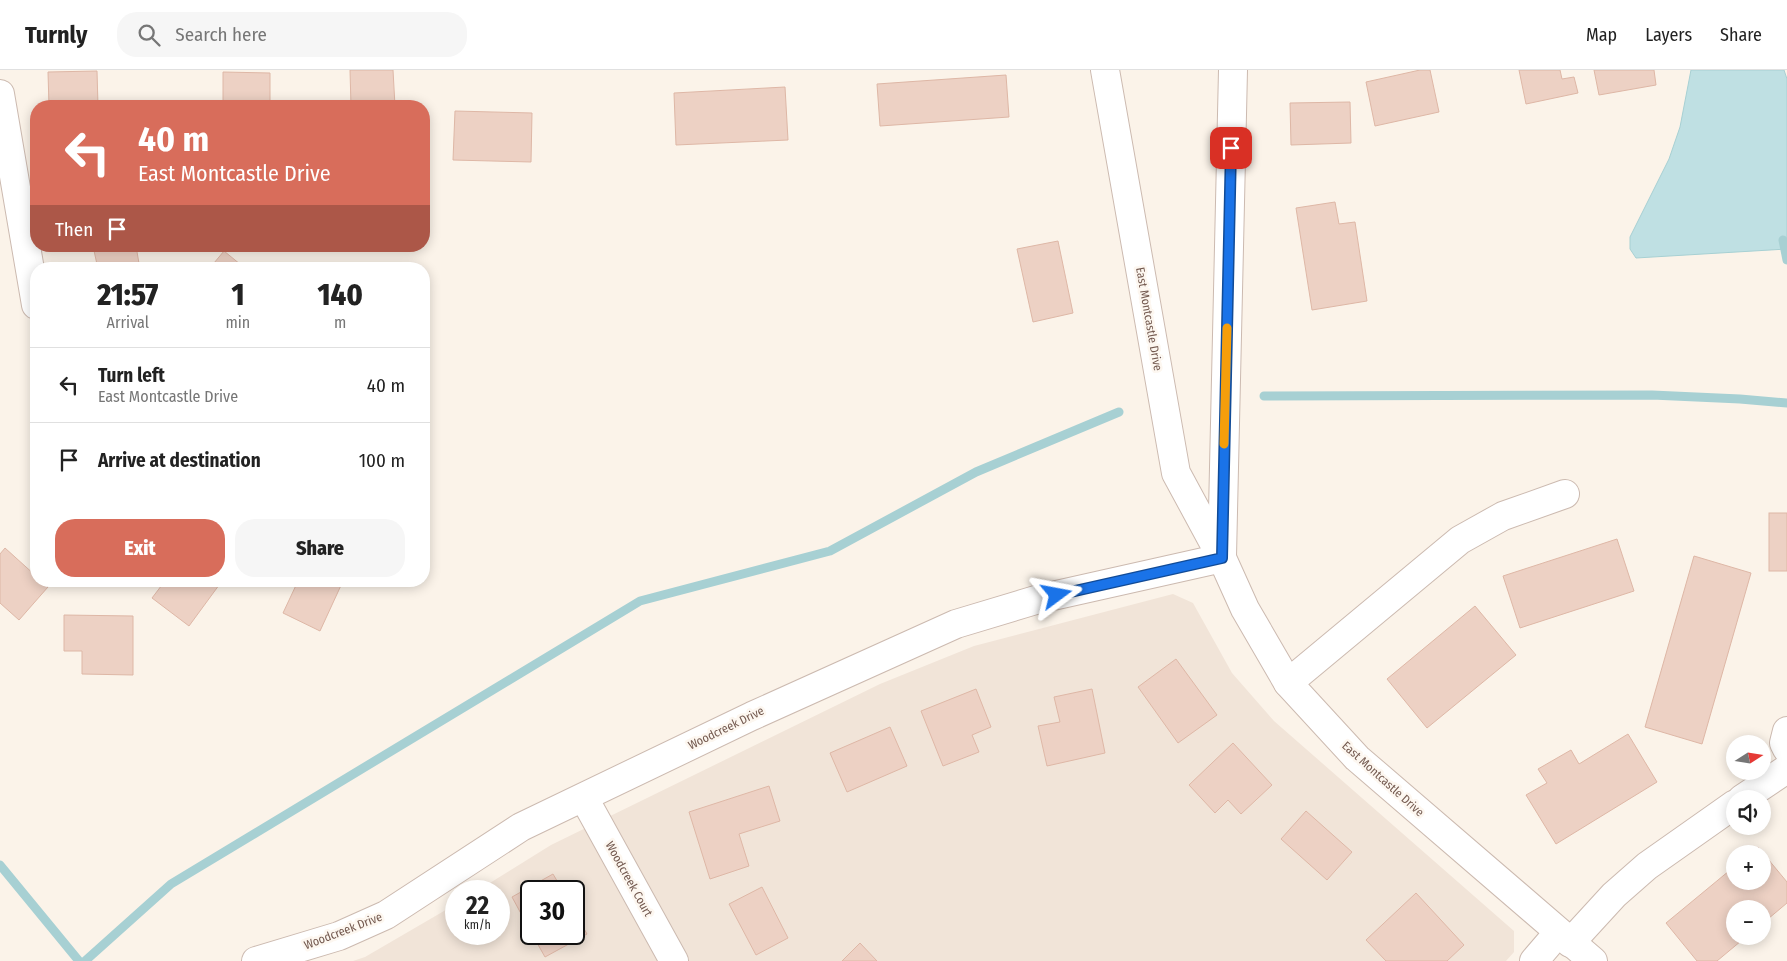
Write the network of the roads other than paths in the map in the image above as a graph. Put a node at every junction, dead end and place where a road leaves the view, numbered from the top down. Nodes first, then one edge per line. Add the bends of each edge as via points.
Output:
1 (1106, 70) edge
2 (1233, 70) edge
3 (0, 94) edge
4 (30, 270) edge
5 (1566, 494) dead end
6 (1222, 558) junction
7 (1288, 683) junction
8 (1787, 731) edge
9 (1787, 749) edge
10 (1787, 769) edge
11 (1756, 790) edge
12 (584, 798) junction
13 (1726, 810) edge
14 (1564, 938) junction
15 (289, 956) edge
16 (256, 961) edge
17 (674, 961) edge
18 (1534, 961) edge
19 (1592, 961) edge

1 - 6 street, East Montcastle Drive via 1176,473
2 - 6 street, East Montcastle Drive
3 - 4 street
5 - 7 street via 1503,516 1460,540
6 - 7 street, East Montcastle Drive via 1245,609
6 - 12 street, Woodcreek Drive via 1039,600 956,624 752,716
7 - 14 street, East Montcastle Drive via 1357,758
8 - 9 street via 1784,743
10 - 11 street
12 - 15 street, Woodcreek Drive via 521,827 386,915
12 - 17 street, Woodcreek Court
13 - 14 street via 1647,866
14 - 18 street
14 - 19 street, East Montcastle Drive
15 - 16 street, Woodcreek Drive

